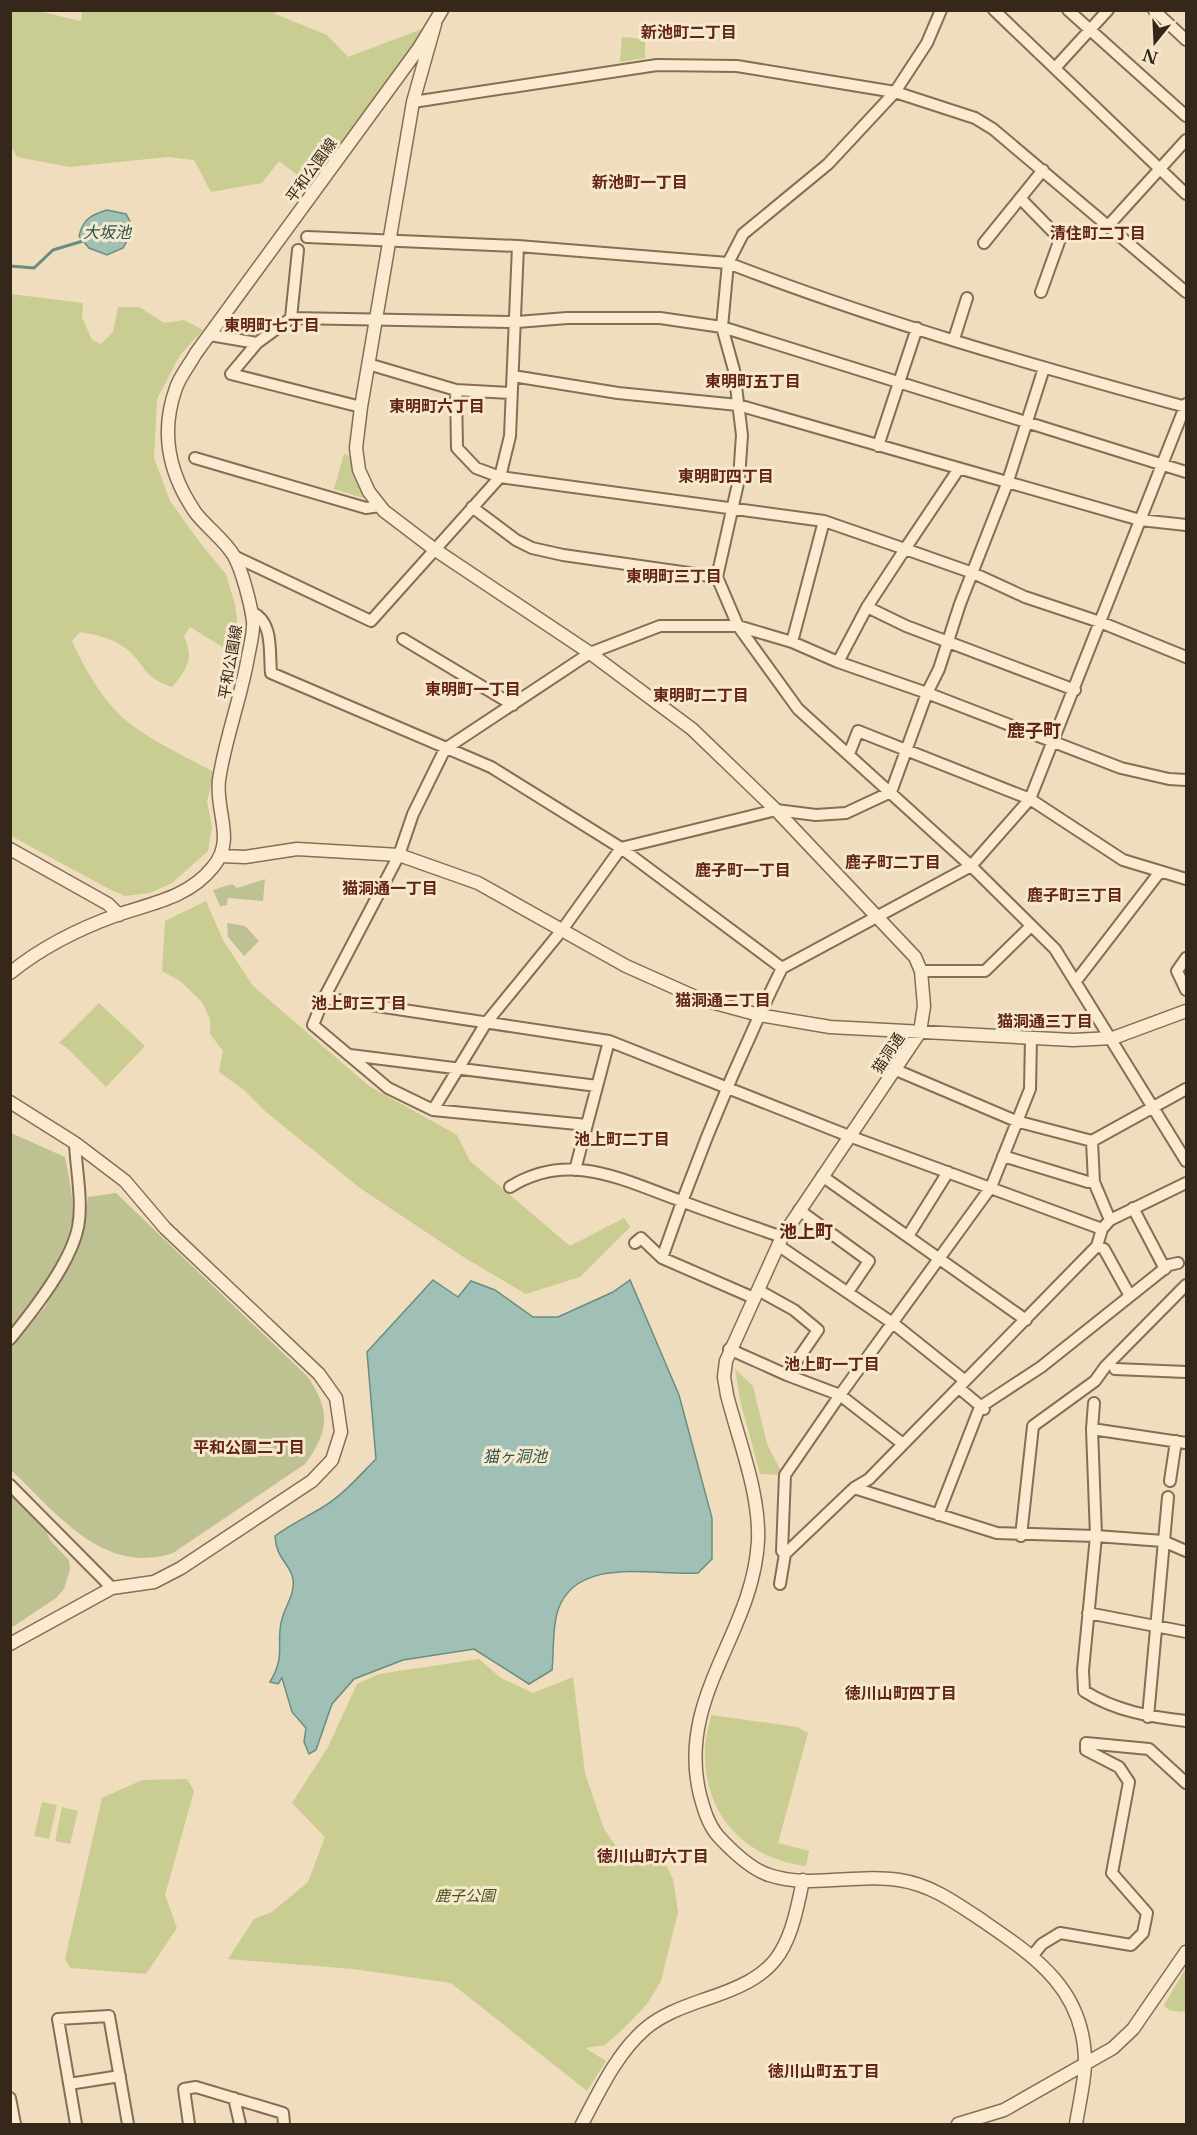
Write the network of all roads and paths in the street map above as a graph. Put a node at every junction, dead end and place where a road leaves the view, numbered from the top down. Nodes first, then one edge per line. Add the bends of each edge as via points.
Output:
1 (442, 10) edge
2 (941, 10) edge
3 (994, 10) edge
4 (1068, 10) edge
5 (1108, 10) edge
6 (1154, 10) edge
7 (435, 24) junction
8 (1090, 30) junction
9 (1186, 40) edge
10 (1055, 68) junction
11 (895, 92) junction
12 (413, 102) junction
13 (1186, 116) edge
14 (1186, 140) edge
15 (1159, 169) junction
16 (1043, 170) junction
17 (1186, 194) edge
18 (1020, 198) junction
19 (1108, 226) junction
20 (307, 237) dead end
21 (389, 241) junction
22 (984, 243) dead end
23 (518, 246) junction
24 (298, 250) dead end
25 (728, 263) junction
26 (1041, 292) dead end
27 (1186, 292) edge
28 (967, 297) dead end
29 (291, 318) junction
30 (374, 319) junction
31 (517, 322) junction
32 (722, 327) junction
33 (917, 328) junction
34 (210, 334) junction
35 (954, 339) junction
36 (257, 343) junction
37 (368, 364) junction
38 (1044, 368) junction
39 (513, 376) junction
40 (899, 382) junction
41 (456, 390) junction
42 (512, 393) junction
43 (738, 405) junction
44 (361, 406) junction
45 (1186, 406) edge
46 (1026, 422) junction
47 (878, 446) junction
48 (195, 458) dead end
49 (1161, 465) junction
50 (958, 470) junction
51 (1186, 472) edge
52 (500, 477) junction
53 (1007, 484) junction
54 (380, 506) junction
55 (472, 507) junction
56 (731, 508) junction
57 (824, 520) junction
58 (1140, 520) junction
59 (1186, 525) edge
60 (434, 549) junction
61 (905, 549) junction
62 (234, 556) junction
63 (973, 573) junction
64 (717, 577) junction
65 (867, 607) junction
66 (251, 612) junction
67 (1100, 622) junction
68 (738, 626) junction
69 (403, 639) dead end
70 (792, 642) junction
71 (948, 642) junction
72 (590, 653) junction
73 (1186, 657) edge
74 (838, 662) junction
75 (1075, 690) junction
76 (927, 693) junction
77 (513, 705) junction
78 (1052, 742) junction
79 (445, 749) junction
80 (908, 749) junction
81 (849, 754) junction
82 (1186, 780) edge
83 (891, 792) junction
84 (1030, 799) junction
85 (776, 810) junction
86 (621, 848) junction
87 (10, 849) edge
88 (399, 855) junction
89 (221, 856) junction
90 (971, 866) junction
91 (1159, 873) junction
92 (1186, 879) edge
93 (119, 915) junction
94 (879, 918) junction
95 (1031, 926) junction
96 (562, 930) junction
97 (1186, 958) edge
98 (782, 968) junction
99 (921, 971) junction
100 (10, 973) edge
101 (1076, 981) junction
102 (1186, 990) edge
103 (324, 998) junction
104 (1186, 1011) edge
105 (759, 1015) junction
106 (486, 1023) junction
107 (920, 1032) junction
108 (1031, 1038) junction
109 (1113, 1038) junction
110 (609, 1041) junction
111 (350, 1055) junction
112 (460, 1068) junction
113 (896, 1070) junction
114 (597, 1086) junction
115 (728, 1087) junction
116 (1186, 1089) edge
117 (10, 1102) edge
118 (1153, 1105) junction
119 (433, 1110) junction
120 (1016, 1121) junction
121 (587, 1125) junction
122 (849, 1136) junction
123 (1092, 1141) junction
124 (75, 1143) junction
125 (1003, 1156) junction
126 (1186, 1161) edge
127 (575, 1170) junction
128 (948, 1172) junction
129 (822, 1176) junction
130 (1094, 1182) junction
131 (1186, 1183) edge
132 (510, 1187) dead end
133 (991, 1187) junction
134 (681, 1201) junction
135 (1133, 1208) junction
136 (799, 1210) junction
137 (1110, 1220) junction
138 (1102, 1229) junction
139 (908, 1236) junction
140 (780, 1242) junction
141 (635, 1243) dead end
142 (1097, 1246) junction
143 (662, 1258) junction
144 (941, 1260) junction
145 (1178, 1263) dead end
146 (1165, 1269) junction
147 (1186, 1285) edge
148 (848, 1292) junction
149 (756, 1294) junction
150 (1130, 1296) junction
151 (1026, 1320) junction
152 (894, 1324) junction
153 (10, 1339) edge
154 (729, 1349) junction
155 (1115, 1369) dead end
156 (1186, 1372) edge
157 (787, 1375) junction
158 (961, 1384) junction
159 (840, 1395) junction
160 (1095, 1403) dead end
161 (982, 1408) junction
162 (1092, 1429) junction
163 (1181, 1442) edge
164 (903, 1444) junction
165 (1170, 1481) dead end
166 (10, 1485) edge
167 (854, 1488) junction
168 (1168, 1497) dead end
169 (938, 1515) junction
170 (1021, 1536) junction
171 (1096, 1536) junction
172 (1163, 1541) junction
173 (1186, 1551) edge
174 (785, 1554) junction
175 (780, 1584) dead end
176 (112, 1588) junction
177 (1088, 1613) junction
178 (1156, 1626) junction
179 (1186, 1632) edge
180 (10, 1644) edge
181 (1148, 1717) junction
182 (1186, 1721) edge
183 (1186, 1783) edge
184 (802, 1880) junction
185 (1186, 1952) edge
186 (1033, 1955) junction
187 (1085, 2065) junction
188 (120, 2076) junction
189 (69, 2084) junction
190 (10, 2098) edge
191 (234, 2098) junction
192 (15, 2124) edge
193 (76, 2124) edge
194 (128, 2124) edge
195 (189, 2124) edge
196 (240, 2124) edge
197 (284, 2124) edge
198 (582, 2124) edge
199 (958, 2124) edge
200 (1076, 2124) edge

1 - 7 street, 平和公園線
2 - 11 street via 927,43
3 - 10 street
4 - 8 street
5 - 8 street
6 - 9 street
7 - 12 street
7 - 34 street, 平和公園線
8 - 10 street
8 - 13 street
10 - 15 street
11 - 12 street via 737,66 657,65
11 - 16 street via 975,118
11 - 25 street via 828,165 743,234
12 - 21 street
14 - 15 street
15 - 17 street
15 - 19 street
16 - 18 street
16 - 19 street
18 - 22 street
18 - 26 street via 1060,239
19 - 27 street
20 - 21 street
21 - 23 street
21 - 30 street
23 - 25 street
23 - 31 street
24 - 29 street
25 - 32 street
25 - 33 street
28 - 35 street
29 - 30 street
29 - 36 street
30 - 31 street
30 - 37 street
31 - 32 street via 660,318
31 - 39 street
32 - 40 street
32 - 43 street via 734,370
33 - 35 street
33 - 40 street
34 - 36 street
34 - 62 street, 平和公園線 via 176,386 167,436 170,459 182,490 196,513
35 - 38 street
36 - 44 street via 231,374
37 - 41 street
37 - 44 street
38 - 45 street
38 - 46 street
39 - 42 street
39 - 43 street via 618,393
40 - 46 street
40 - 47 street
41 - 42 street
41 - 52 street via 457,448 476,468
42 - 52 street via 510,436
43 - 47 street
43 - 56 street via 742,435 740,468
44 - 54 street via 356,448 359,470
45 - 49 street
46 - 49 street
46 - 53 street
47 - 50 street
48 - 54 street via 366,508
49 - 51 street
49 - 58 street
50 - 53 street
50 - 61 street
52 - 55 street
52 - 56 street
53 - 58 street
53 - 63 street
54 - 60 street
55 - 60 street
55 - 64 street via 532,548
56 - 57 street
56 - 64 street
57 - 61 street
57 - 70 street
58 - 59 street
58 - 67 street
60 - 62 street via 371,621
60 - 72 street
61 - 63 street
61 - 65 street
62 - 66 street, 平和公園線
63 - 67 street via 1025,597
63 - 71 street
64 - 68 street
65 - 71 street
65 - 74 street
66 - 79 street via 260,615 267,625 271,673
66 - 89 street, 平和公園線 via 253,624 243,684 219,782 225,832
67 - 73 street
67 - 75 street
68 - 70 street
68 - 72 street via 660,626
68 - 81 street via 798,709
69 - 77 street
70 - 74 street
71 - 75 street
71 - 76 street
72 - 77 street
72 - 85 street via 692,729
74 - 76 street
75 - 78 street
76 - 78 street
76 - 80 street
77 - 79 street
78 - 82 street via 1121,768
78 - 84 street
79 - 86 street via 491,767
79 - 88 street via 413,814
80 - 81 street via 858,731
80 - 83 street
80 - 84 street
81 - 83 street
83 - 85 street via 846,813 816,815
83 - 90 street
84 - 90 street
84 - 91 street via 1124,860
85 - 86 street
85 - 94 street
86 - 96 street
86 - 98 street
87 - 93 street via 103,901
88 - 89 street via 297,849 245,857
88 - 96 street via 478,883
88 - 103 street
89 - 93 street via 181,893
90 - 94 street
90 - 95 street
91 - 92 street
91 - 101 street
93 - 100 street via 50,945
94 - 98 street
94 - 99 street via 915,957
95 - 99 street via 985,971
95 - 101 street via 1055,949
96 - 105 street via 626,966 699,999
96 - 106 street
97 - 102 street via 1177,971
98 - 105 street
99 - 107 street via 924,1006
101 - 109 street
103 - 106 street
103 - 111 street via 313,1025
104 - 109 street, 猫洞通
105 - 107 street via 830,1028
105 - 115 street
106 - 110 street
106 - 112 street
107 - 108 street, 猫洞通
107 - 113 street, 猫洞通
108 - 109 street, 猫洞通
108 - 120 street via 1030,1089
109 - 118 street
110 - 114 street
110 - 115 street
111 - 112 street
111 - 119 street via 388,1088
112 - 114 street
112 - 119 street
113 - 120 street
113 - 122 street, 猫洞通
114 - 121 street
115 - 122 street
115 - 134 street
116 - 118 street
117 - 124 street
118 - 123 street
118 - 126 street
119 - 121 street
120 - 123 street
120 - 125 street
121 - 127 street
122 - 128 street
122 - 129 street, 猫洞通
123 - 130 street
124 - 153 street via 78,1227 62,1265
124 - 176 street via 125,1181 165,1227 319,1374 336,1398 340,1417 341,1432 332,1460 312,1481 181,1568 154,1582
125 - 130 street
125 - 133 street
127 - 132 street via 538,1172
127 - 134 street via 606,1173
128 - 133 street
128 - 139 street
129 - 136 street, 猫洞通
129 - 139 street
130 - 137 street
131 - 135 street
133 - 138 street
133 - 144 street
134 - 140 street
134 - 143 street
135 - 137 street
135 - 146 street
136 - 140 street, 猫洞通
136 - 148 street via 869,1261
137 - 138 street
138 - 142 street
139 - 144 street
140 - 148 street
140 - 149 street, 猫洞通
141 - 143 street via 641,1239
142 - 150 street via 1104,1249
142 - 151 street
143 - 149 street
144 - 151 street
144 - 152 street
145 - 146 street
146 - 150 street
147 - 170 street via 1095,1381 1033,1426
148 - 152 street
149 - 154 street, 猫洞通
149 - 157 street via 794,1310 818,1330
150 - 161 street
151 - 158 street
152 - 158 street
152 - 159 street
154 - 157 street
154 - 184 street, 猫洞通 via 724,1377 757,1509 758,1541 754,1576 700,1709 694,1761 705,1813 716,1833 734,1852 769,1875
155 - 156 street
157 - 159 street
158 - 161 street
158 - 164 street
159 - 164 street
159 - 174 street via 785,1475
160 - 162 street
161 - 169 street
162 - 163 street
162 - 171 street
163 - 165 street
164 - 167 street via 869,1479
166 - 176 street
167 - 169 street
167 - 174 street
168 - 172 street
169 - 170 street
170 - 171 street
171 - 172 street
171 - 177 street
172 - 173 street
172 - 178 street
174 - 175 street
176 - 180 street
177 - 178 street
177 - 181 street via 1084,1690 1096,1699
178 - 179 street
178 - 181 street
181 - 182 street
183 - 186 street via 1149,1749 1086,1743 1086,1750 1119,1767 1129,1782 1112,1873 1147,1913 1143,1933 1131,1944 1060,1934 1042,1944
184 - 186 street, 猫洞通 via 868,1876 902,1880 938,1891
184 - 198 street via 781,1952 766,1972 645,2028 614,2067
185 - 187 street via 1133,2030
186 - 187 street, 猫洞通 via 1067,1995 1082,2036
187 - 199 street via 1004,2110
187 - 200 street, 猫洞通
188 - 189 street
188 - 189 street via 109,2016 58,2019
188 - 194 street
189 - 193 street
190 - 192 street
191 - 195 street via 196,2086 184,2089
191 - 196 street
191 - 197 street via 283,2113

